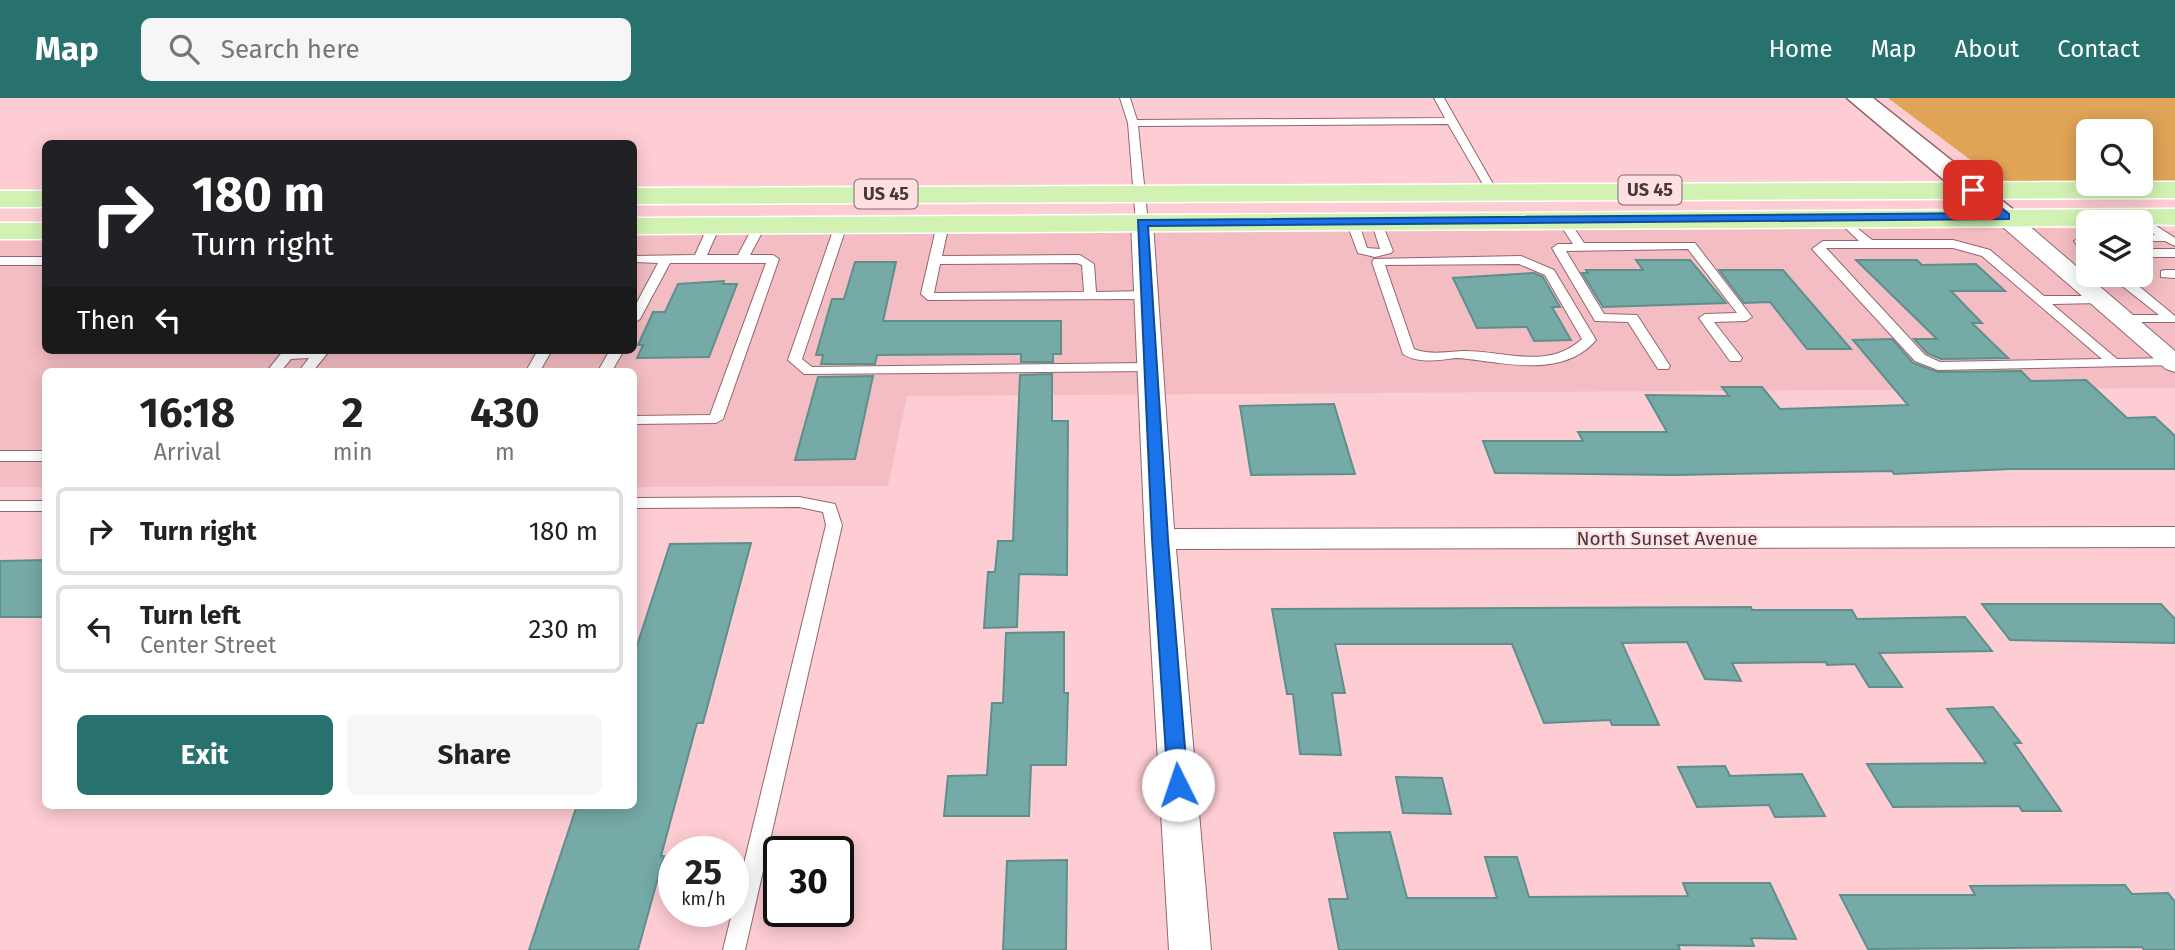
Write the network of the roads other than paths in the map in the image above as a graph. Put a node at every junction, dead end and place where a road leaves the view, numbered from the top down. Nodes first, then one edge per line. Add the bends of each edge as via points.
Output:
1 (1125, 98) edge
2 (1438, 98) edge
3 (1859, 98) edge
4 (1451, 121) junction
5 (1133, 123) junction
6 (1973, 190) junction
7 (2175, 190) edge
8 (1492, 191) junction
9 (1545, 191) junction
10 (637, 196) edge
11 (0, 199) edge
12 (42, 199) edge
13 (1140, 208) junction
14 (2005, 217) junction
15 (1841, 218) junction
16 (1563, 220) junction
17 (1362, 223) junction
18 (2076, 223) edge
19 (943, 224) junction
20 (760, 225) junction
21 (841, 225) junction
22 (637, 226) edge
23 (714, 226) junction
24 (2153, 230) edge
25 (0, 231) edge
26 (42, 231) edge
27 (1694, 232) junction
28 (2173, 233) edge
29 (1869, 244) junction
30 (1581, 247) junction
31 (2153, 253) edge
32 (2175, 253) edge
33 (1376, 258) junction
34 (637, 259) edge
35 (699, 259) junction
36 (742, 259) junction
37 (666, 260) junction
38 (935, 260) junction
39 (0, 261) edge
40 (42, 261) edge
41 (2076, 279) edge
42 (2086, 287) edge
43 (2132, 287) edge
44 (2140, 294) junction
45 (2158, 294) dead end
46 (1146, 295) junction
47 (1090, 296) junction
48 (2100, 299) junction
49 (2042, 300) junction
50 (637, 313) edge
51 (2123, 319) junction
52 (2174, 320) edge
53 (287, 354) edge
54 (319, 354) edge
55 (1735, 358) dead end
56 (2114, 363) junction
57 (2174, 363) edge
58 (1663, 366) dead end
59 (1150, 367) junction
60 (276, 368) edge
61 (308, 368) edge
62 (637, 421) edge
63 (0, 456) edge
64 (42, 456) edge
65 (637, 503) edge
66 (0, 506) edge
67 (42, 506) edge
68 (2175, 537) edge
69 (1160, 539) junction
70 (734, 950) edge
71 (1190, 950) edge

1 - 5 lane
2 - 4 lane
3 - 6 street
4 - 5 lane
4 - 8 lane
5 - 13 lane
6 - 7 main road, US 45
6 - 9 main road, US 45
6 - 14 street
8 - 9 main road, US 45
8 - 13 main road, US 45
9 - 16 main road
10 - 13 main road, US 45
11 - 12 main road
13 - 17 main road, US 45
13 - 19 main road, US 45
13 - 46 street
14 - 15 main road, US 45
14 - 18 main road, US 45
14 - 41 street
15 - 27 main road, US 45
15 - 29 lane
16 - 17 main road, US 45
16 - 27 main road, US 45 via 1647,219
16 - 30 lane
17 - 33 lane via 1355,229 1362,251
19 - 21 main road, US 45
19 - 38 lane
20 - 21 main road, US 45
20 - 23 main road, US 45
20 - 36 lane
21 - 59 lane via 795,360 809,371
22 - 23 main road, US 45
23 - 35 lane
24 - 28 main road, US 45
25 - 26 main road
27 - 30 lane
27 - 55 lane via 1746,317 1705,318
29 - 49 lane via 1953,244 1986,253
29 - 56 lane via 1818,248 1920,358 1938,366
30 - 58 lane via 1558,248 1601,318 1632,317
31 - 32 lane
33 - 33 lane via 1521,260 1550,274 1589,340 1559,360 1414,355 1408,351
34 - 37 lane
35 - 36 lane
35 - 37 lane
36 - 62 lane via 773,259 716,419
37 - 50 lane
38 - 47 lane via 1080,259 1088,264
38 - 47 lane via 927,294 932,297
39 - 40 lane
42 - 48 street
43 - 44 lane
44 - 45 lane
44 - 52 lane
46 - 47 lane
46 - 59 street
48 - 49 lane
48 - 51 street
49 - 56 lane
51 - 52 lane
51 - 57 street
53 - 60 lane
54 - 61 lane
56 - 57 lane
59 - 69 street
63 - 64 lane
65 - 70 lane via 799,502 830,508 834,525
66 - 67 lane
68 - 69 street, North Sunset Avenue
69 - 71 street

